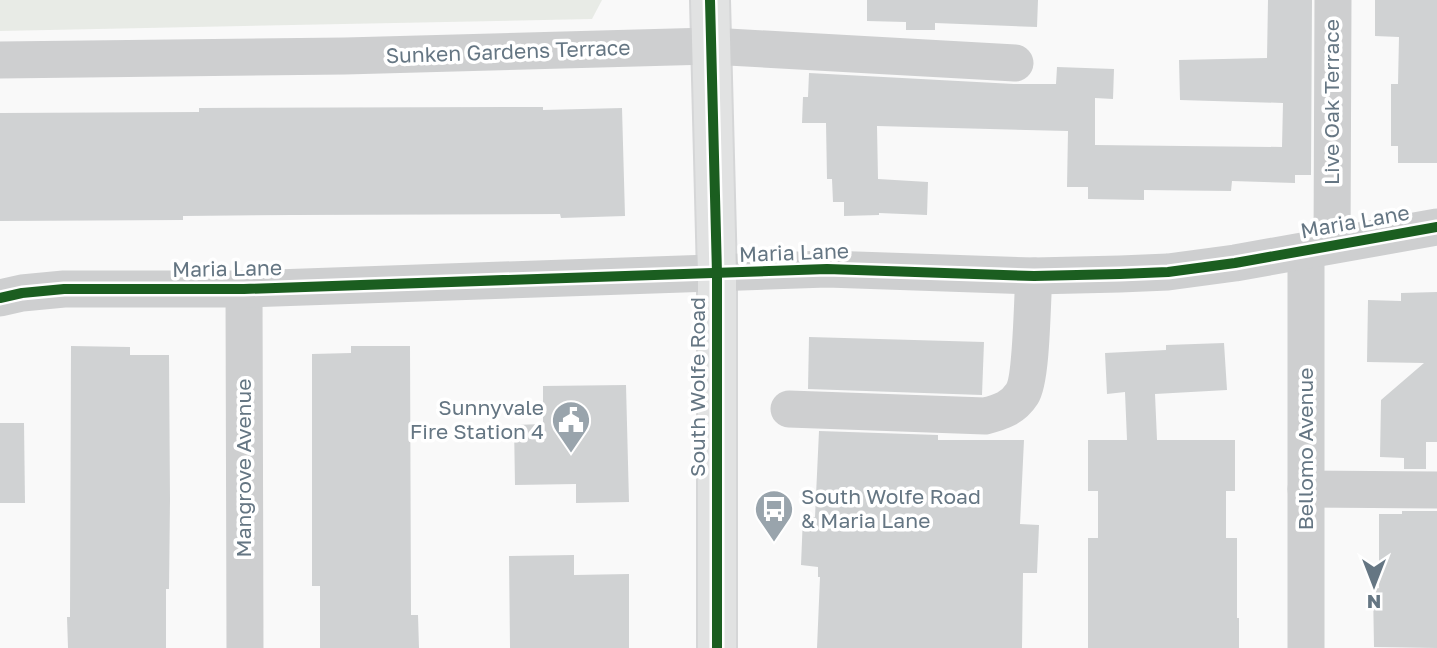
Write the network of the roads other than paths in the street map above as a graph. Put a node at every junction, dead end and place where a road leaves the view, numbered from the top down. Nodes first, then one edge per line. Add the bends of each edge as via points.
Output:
1 (710, 0) edge
2 (1333, 0) edge
3 (710, 46) junction
4 (0, 60) edge
5 (1015, 63) dead end
6 (1437, 227) edge
7 (1319, 248) junction
8 (718, 274) junction
9 (1034, 276) junction
10 (244, 289) junction
11 (0, 298) edge
12 (789, 409) dead end
13 (1306, 489) junction
14 (1437, 490) edge
15 (245, 648) edge
16 (717, 648) edge
17 (1306, 648) edge

1 - 3 main road, South Wolfe Road
2 - 7 street, Live Oak Terrace
3 - 4 street, Sunken Gardens Terrace
3 - 5 street, Sunken Gardens Terrace
3 - 8 main road, South Wolfe Road
6 - 7 street, Maria Lane
7 - 9 street, Maria Lane via 1168,272
7 - 13 street, Bellomo Avenue
8 - 9 street, Maria Lane via 827,269
8 - 10 street, Maria Lane
8 - 16 main road, South Wolfe Road
9 - 12 street via 1028,373 1023,392 1001,412
10 - 11 street, Maria Lane via 64,289
10 - 15 street, Mangrove Avenue
13 - 14 street
13 - 17 street, Bellomo Avenue

